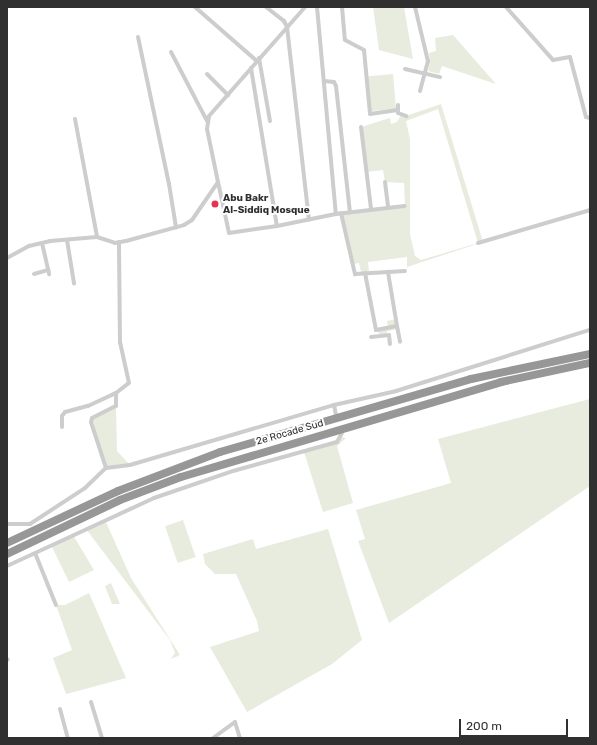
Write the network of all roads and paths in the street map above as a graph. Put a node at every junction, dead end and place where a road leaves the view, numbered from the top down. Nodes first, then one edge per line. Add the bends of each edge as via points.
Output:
1 (195, 7) edge
2 (266, 7) edge
3 (305, 7) edge
4 (317, 7) edge
5 (342, 7) edge
6 (415, 7) edge
7 (506, 7) edge
8 (287, 27) junction
9 (138, 37) dead end
10 (171, 52) dead end
11 (258, 60) junction
12 (251, 68) junction
13 (405, 69) dead end
14 (425, 73) junction
15 (207, 74) dead end
16 (440, 77) dead end
17 (324, 81) junction
18 (420, 91) dead end
19 (228, 94) junction
20 (269, 116) junction
21 (406, 116) dead end
22 (259, 118) junction
23 (590, 118) edge
24 (75, 119) dead end
25 (207, 121) junction
26 (270, 121) dead end
27 (361, 127) dead end
28 (218, 182) junction
29 (385, 182) dead end
30 (405, 206) dead end
31 (388, 207) junction
32 (371, 209) junction
33 (590, 210) edge
34 (350, 212) junction
35 (341, 213) junction
36 (336, 214) junction
37 (309, 220) junction
38 (277, 226) junction
39 (176, 227) junction
40 (97, 238) junction
41 (67, 240) junction
42 (119, 242) junction
43 (42, 243) junction
44 (478, 243) dead end
45 (7, 258) edge
46 (405, 271) dead end
47 (388, 272) junction
48 (365, 273) junction
49 (34, 274) dead end
50 (74, 283) dead end
51 (397, 326) junction
52 (378, 329) junction
53 (590, 330) edge
54 (379, 336) junction
55 (371, 337) dead end
56 (400, 342) dead end
57 (390, 344) dead end
58 (590, 354) edge
59 (590, 363) edge
60 (116, 393) junction
61 (334, 405) junction
62 (336, 414) dead end
63 (62, 427) dead end
64 (342, 433) dead end
65 (106, 468) junction
66 (7, 524) edge
67 (7, 543) edge
68 (35, 553) junction
69 (7, 554) edge
70 (7, 566) edge
71 (56, 605) dead end
72 (91, 702) dead end
73 (60, 709) dead end
74 (68, 738) edge
75 (102, 738) edge
76 (214, 738) edge
77 (240, 738) edge

1 - 11 street
2 - 8 street via 284,21
3 - 8 street
4 - 17 street
5 - 21 street via 346,40 364,50 370,114 398,108 398,113
6 - 14 street via 428,61
7 - 23 street via 553,60 570,57 586,117
8 - 11 street
8 - 37 street
9 - 39 street
10 - 25 street
11 - 12 street
11 - 20 street
12 - 19 street
12 - 22 street
13 - 14 street
14 - 16 street
14 - 18 street
15 - 19 street
17 - 34 street via 334,82 336,86
17 - 36 street
19 - 25 street
20 - 22 street
20 - 26 street
22 - 38 street
24 - 40 street
25 - 28 street
27 - 32 street
28 - 38 street via 228,233
28 - 39 street via 192,220
29 - 31 street
30 - 31 street
31 - 32 street
32 - 34 street
33 - 44 street
34 - 35 street
35 - 36 street
35 - 48 street via 355,274
36 - 37 street
37 - 38 street
39 - 42 street
40 - 41 street
40 - 42 street
41 - 43 street
41 - 50 street
42 - 60 street via 120,342 129,383
43 - 45 street via 29,246
43 - 49 street via 49,272
46 - 47 street
47 - 48 street
47 - 51 street
48 - 52 street
51 - 52 street
51 - 56 street
52 - 54 street
53 - 61 street via 396,391
54 - 55 street
54 - 57 street via 389,335
58 - 67 highway, 2e Rocade Sud via 472,379 206,457 118,490
59 - 69 highway, 2e Rocade Sud via 494,383 181,477 120,500
60 - 63 street via 88,406 65,412 62,416
60 - 65 street via 116,406 92,418 91,422
61 - 62 street
61 - 65 street via 130,464
64 - 68 street via 337,442 154,498
65 - 66 street via 85,488 30,524
68 - 70 street
68 - 71 street
72 - 75 street
73 - 74 street
76 - 77 street via 235,722

